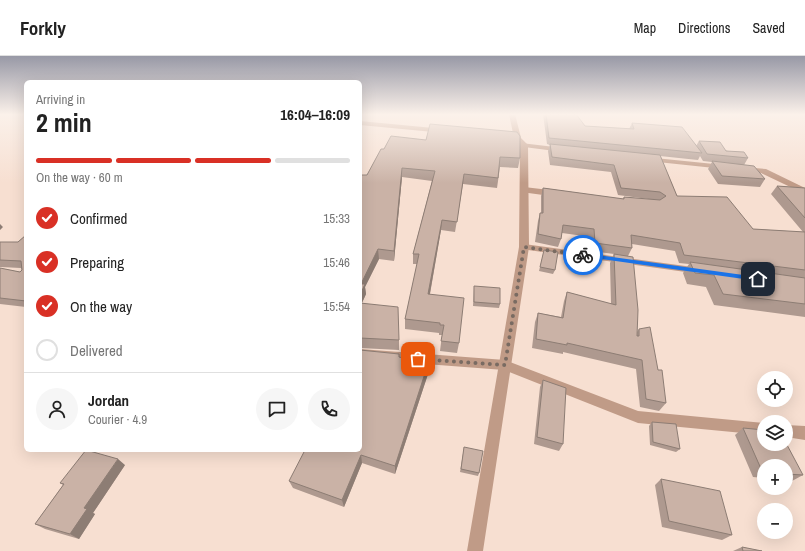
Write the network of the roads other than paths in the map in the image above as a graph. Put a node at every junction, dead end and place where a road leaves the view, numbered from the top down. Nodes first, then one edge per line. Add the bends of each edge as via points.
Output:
1 (518, 140) joint
2 (571, 150) edge
3 (642, 158) edge
4 (524, 190) junction
5 (805, 191) edge
6 (571, 195) edge
7 (524, 247) junction
8 (711, 272) edge
9 (362, 354) edge
10 (505, 365) junction
11 (757, 428) edge
12 (793, 432) edge
13 (805, 433) edge
14 (475, 551) edge

1 - 2 street
1 - 4 street
3 - 5 street via 763,171
4 - 6 street
4 - 7 street
7 - 8 street
7 - 10 street
9 - 10 street
10 - 11 street via 638,417
10 - 14 street
12 - 13 street

